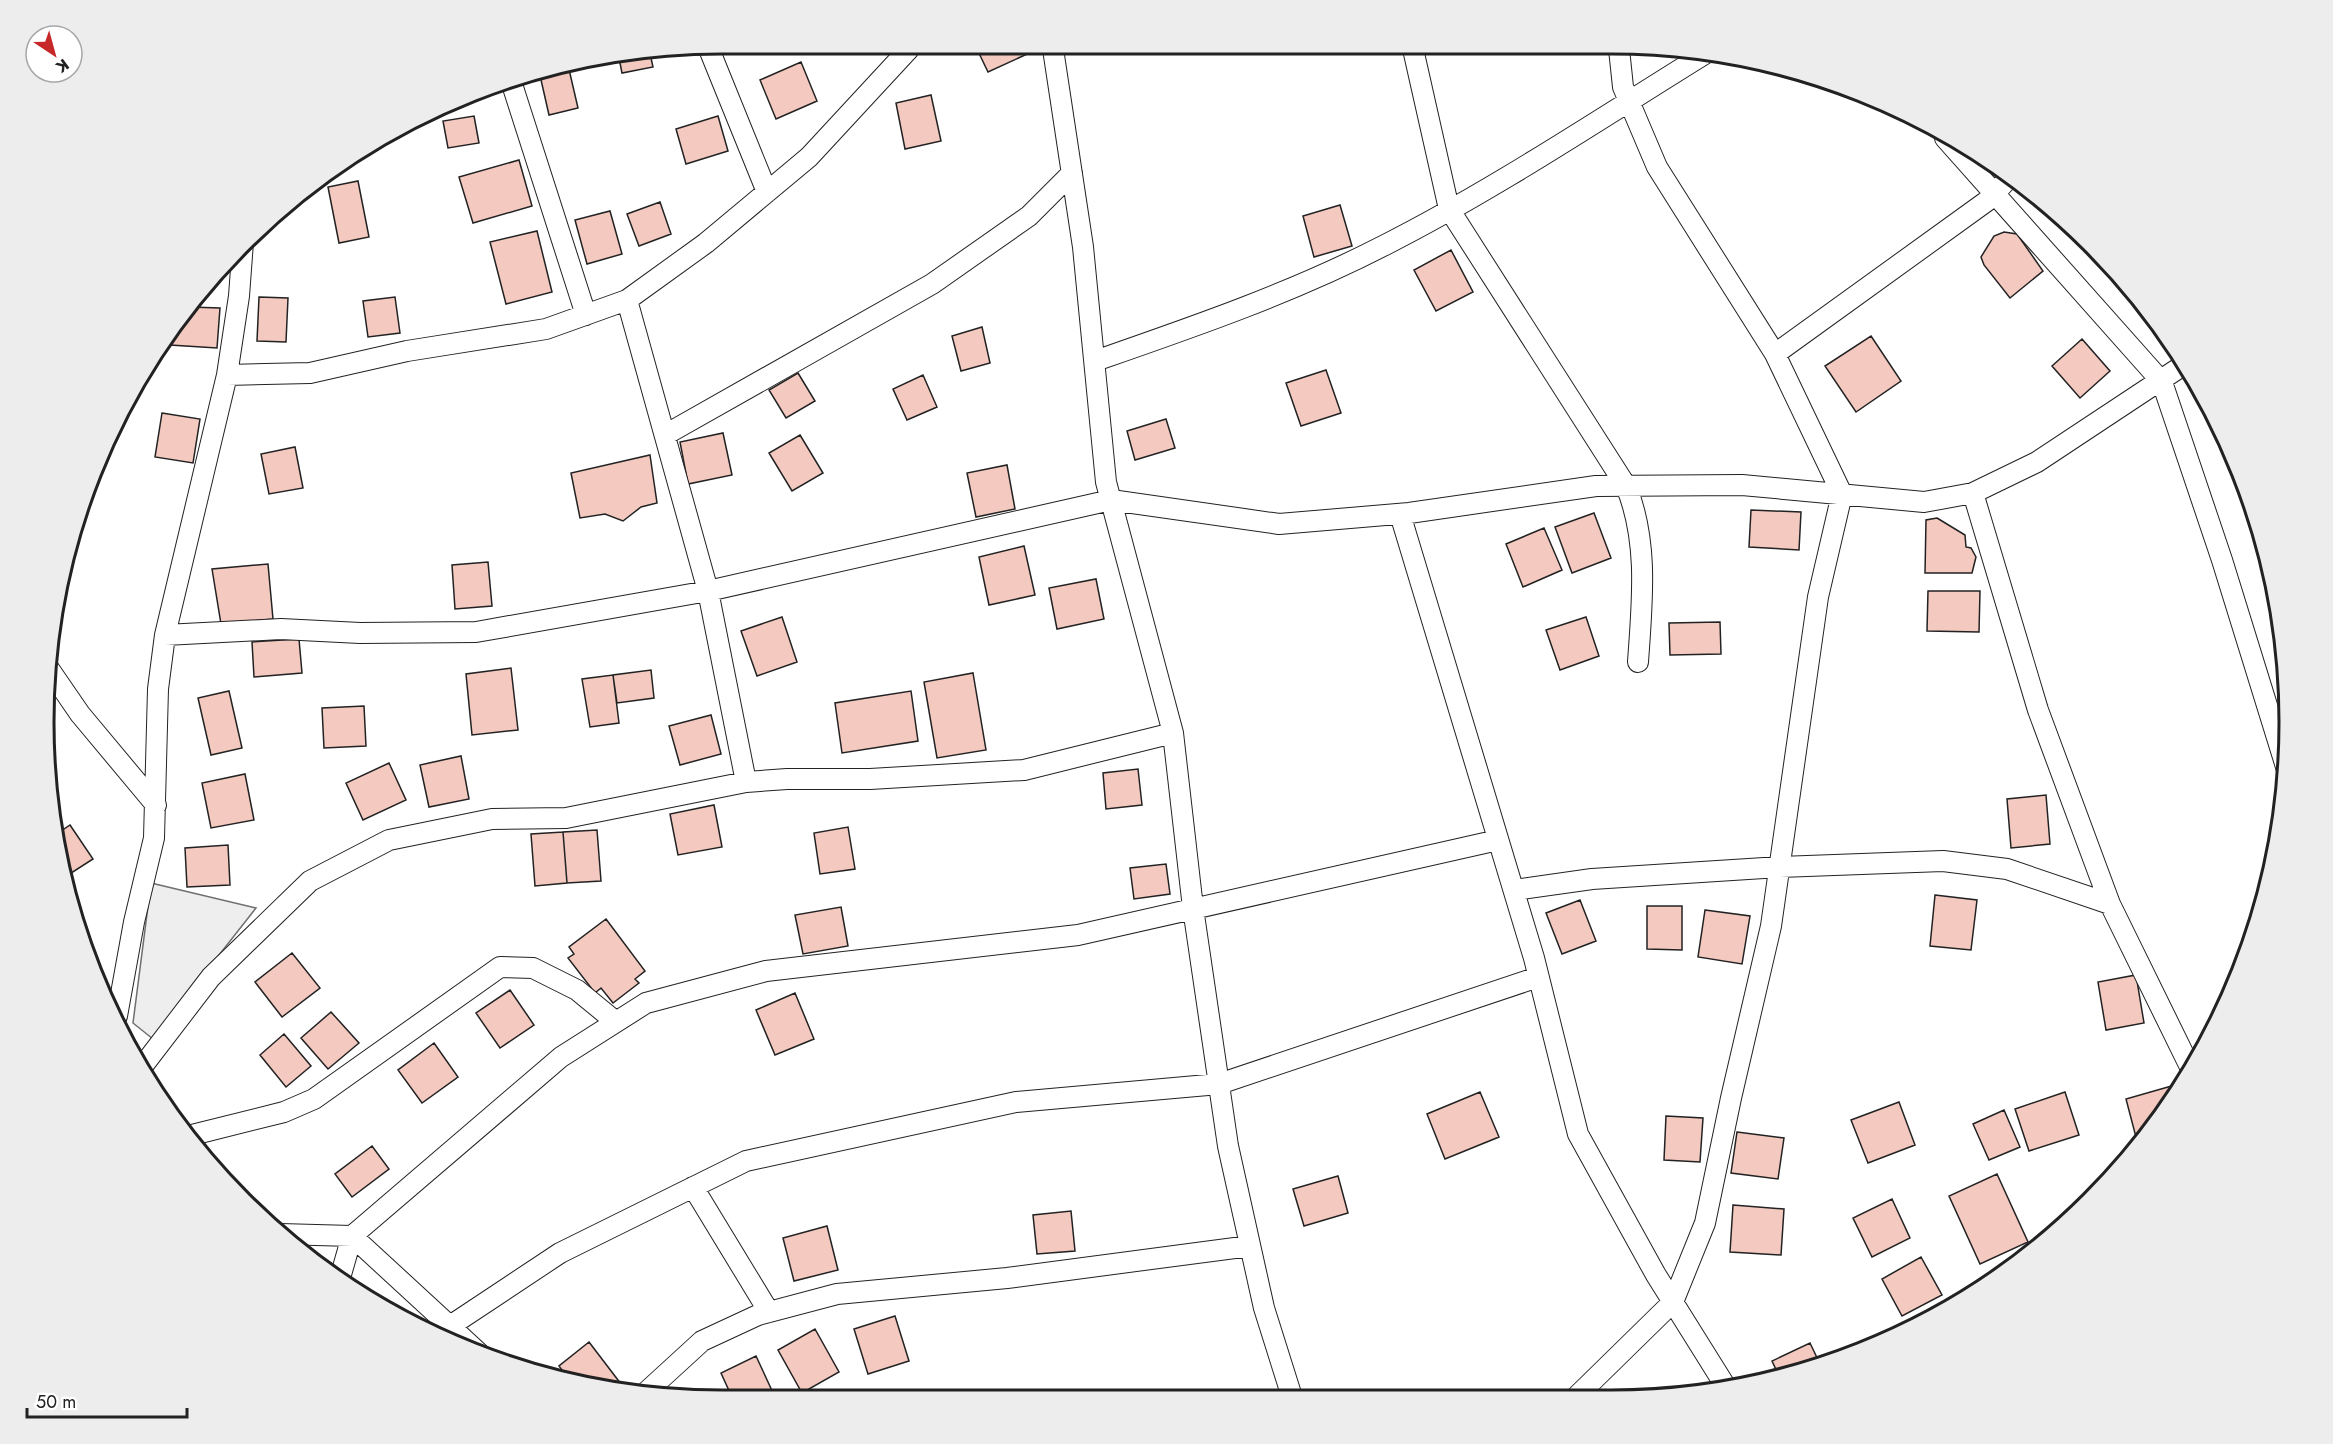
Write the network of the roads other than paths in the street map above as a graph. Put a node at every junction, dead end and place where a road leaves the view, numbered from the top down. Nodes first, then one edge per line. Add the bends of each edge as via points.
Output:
1 (711, 54) edge
2 (904, 54) edge
3 (1054, 54) edge
4 (1414, 54) edge
5 (1619, 54) edge
6 (1694, 60) edge
7 (513, 87) edge
8 (1629, 100) junction
9 (1957, 151) edge
10 (1072, 173) junction
11 (2005, 183) edge
12 (767, 192) junction
13 (1996, 192) junction
14 (1449, 209) junction
15 (242, 259) edge
16 (627, 300) junction
17 (586, 315) junction
18 (1775, 354) junction
19 (1095, 361) junction
20 (2178, 369) edge
21 (227, 375) junction
22 (2162, 382) junction
23 (665, 435) junction
24 (1626, 486) junction
25 (1974, 493) junction
26 (1842, 494) junction
27 (1111, 501) junction
28 (1400, 514) junction
29 (708, 591) junction
30 (165, 635) junction
31 (1638, 662) dead end
32 (55, 678) edge
33 (1173, 733) junction
34 (2279, 743) edge
35 (746, 782) junction
36 (156, 805) junction
37 (1498, 840) junction
38 (1780, 867) junction
39 (1514, 890) junction
40 (2110, 904) junction
41 (1193, 908) junction
42 (1538, 977) junction
43 (119, 1007) edge
44 (616, 1022) junction
45 (146, 1061) edge
46 (2186, 1062) edge
47 (1219, 1084) junction
48 (196, 1134) edge
49 (693, 1187) junction
50 (294, 1234) edge
51 (352, 1236) junction
52 (1250, 1246) junction
53 (342, 1271) edge
54 (1673, 1302) junction
55 (769, 1312) junction
56 (450, 1326) junction
57 (462, 1337) edge
58 (1722, 1380) edge
59 (653, 1386) edge
60 (1290, 1390) edge
61 (1583, 1390) edge

1 - 12 street
2 - 12 street via 809,157
3 - 10 street
4 - 14 street
5 - 8 street
6 - 8 street
7 - 17 street
8 - 14 street
8 - 18 street via 1657,167
9 - 13 street
10 - 19 street
10 - 23 street via 1029,216 932,284
11 - 13 street
12 - 16 street via 706,243
13 - 18 street
13 - 22 street
14 - 19 street via 1384,245 1240,310
14 - 24 street
15 - 21 street
16 - 17 street
16 - 23 street
17 - 21 street via 546,329 407,351 310,373
18 - 26 street
19 - 27 street
20 - 22 street
21 - 30 street
22 - 25 street via 2037,462
22 - 34 street
23 - 29 street
24 - 26 street via 1743,485
24 - 28 street via 1596,486
24 - 31 street via 1636,511 1644,576
25 - 26 street via 1924,502
25 - 40 street via 2038,710
26 - 38 street via 1818,597
27 - 28 street via 1279,524
27 - 29 street
27 - 33 street
28 - 37 street
29 - 30 street via 476,632 281,629
29 - 35 street
30 - 36 street via 158,689
32 - 36 street via 80,714
33 - 35 street via 1024,770
33 - 41 street
35 - 45 street via 566,818 492,819 389,840 310,880 212,977
36 - 43 street via 154,838
37 - 39 street
37 - 41 street
38 - 39 street via 1592,879
38 - 40 street via 1943,861 2007,869
38 - 54 street via 1772,926 1705,1223
39 - 42 street
40 - 46 street
41 - 44 street via 1078,934 766,972 646,1003
41 - 47 street
42 - 47 street
42 - 54 street via 1578,1134
44 - 48 street via 577,990 533,968 500,967 314,1099 284,1112
44 - 51 street via 561,1057
47 - 49 street via 1016,1102 746,1161
47 - 52 street
49 - 55 street
49 - 56 street via 560,1252
50 - 51 street
51 - 53 street
51 - 56 street
52 - 55 street via 1006,1278 837,1294
52 - 60 street
54 - 58 street
54 - 61 street
55 - 59 street via 702,1341
56 - 57 street

